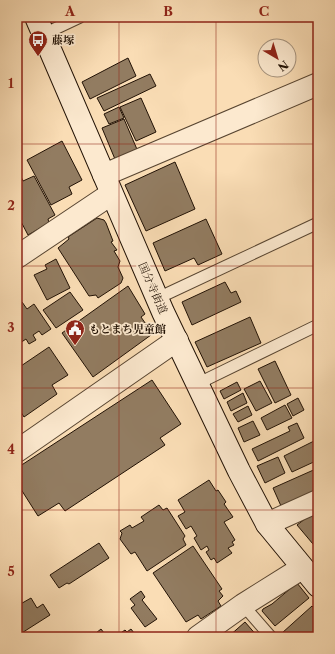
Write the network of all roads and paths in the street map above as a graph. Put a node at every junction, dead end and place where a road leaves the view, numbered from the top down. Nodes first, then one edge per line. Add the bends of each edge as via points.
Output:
1 (80, 17) edge
2 (40, 26) edge
3 (318, 84) edge
4 (108, 185) junction
5 (318, 222) edge
6 (17, 256) edge
7 (158, 298) junction
8 (318, 325) edge
9 (177, 340) junction
10 (197, 384) junction
11 (17, 451) edge
12 (318, 501) edge
13 (267, 524) junction
14 (302, 568) junction
15 (318, 586) edge
16 (243, 605) junction
17 (198, 637) edge
18 (271, 637) edge

1 - 2 lane
2 - 4 street, 国分寺街道
3 - 4 street
4 - 6 street
4 - 7 street, 国分寺街道
5 - 7 lane
7 - 9 street, 国分寺街道
8 - 10 lane
9 - 10 street, 国分寺街道
9 - 11 street
10 - 13 street, 国分寺街道
12 - 13 street
13 - 14 street, 国分寺街道
14 - 15 street, 国分寺街道
14 - 16 street
16 - 17 street
16 - 18 lane

